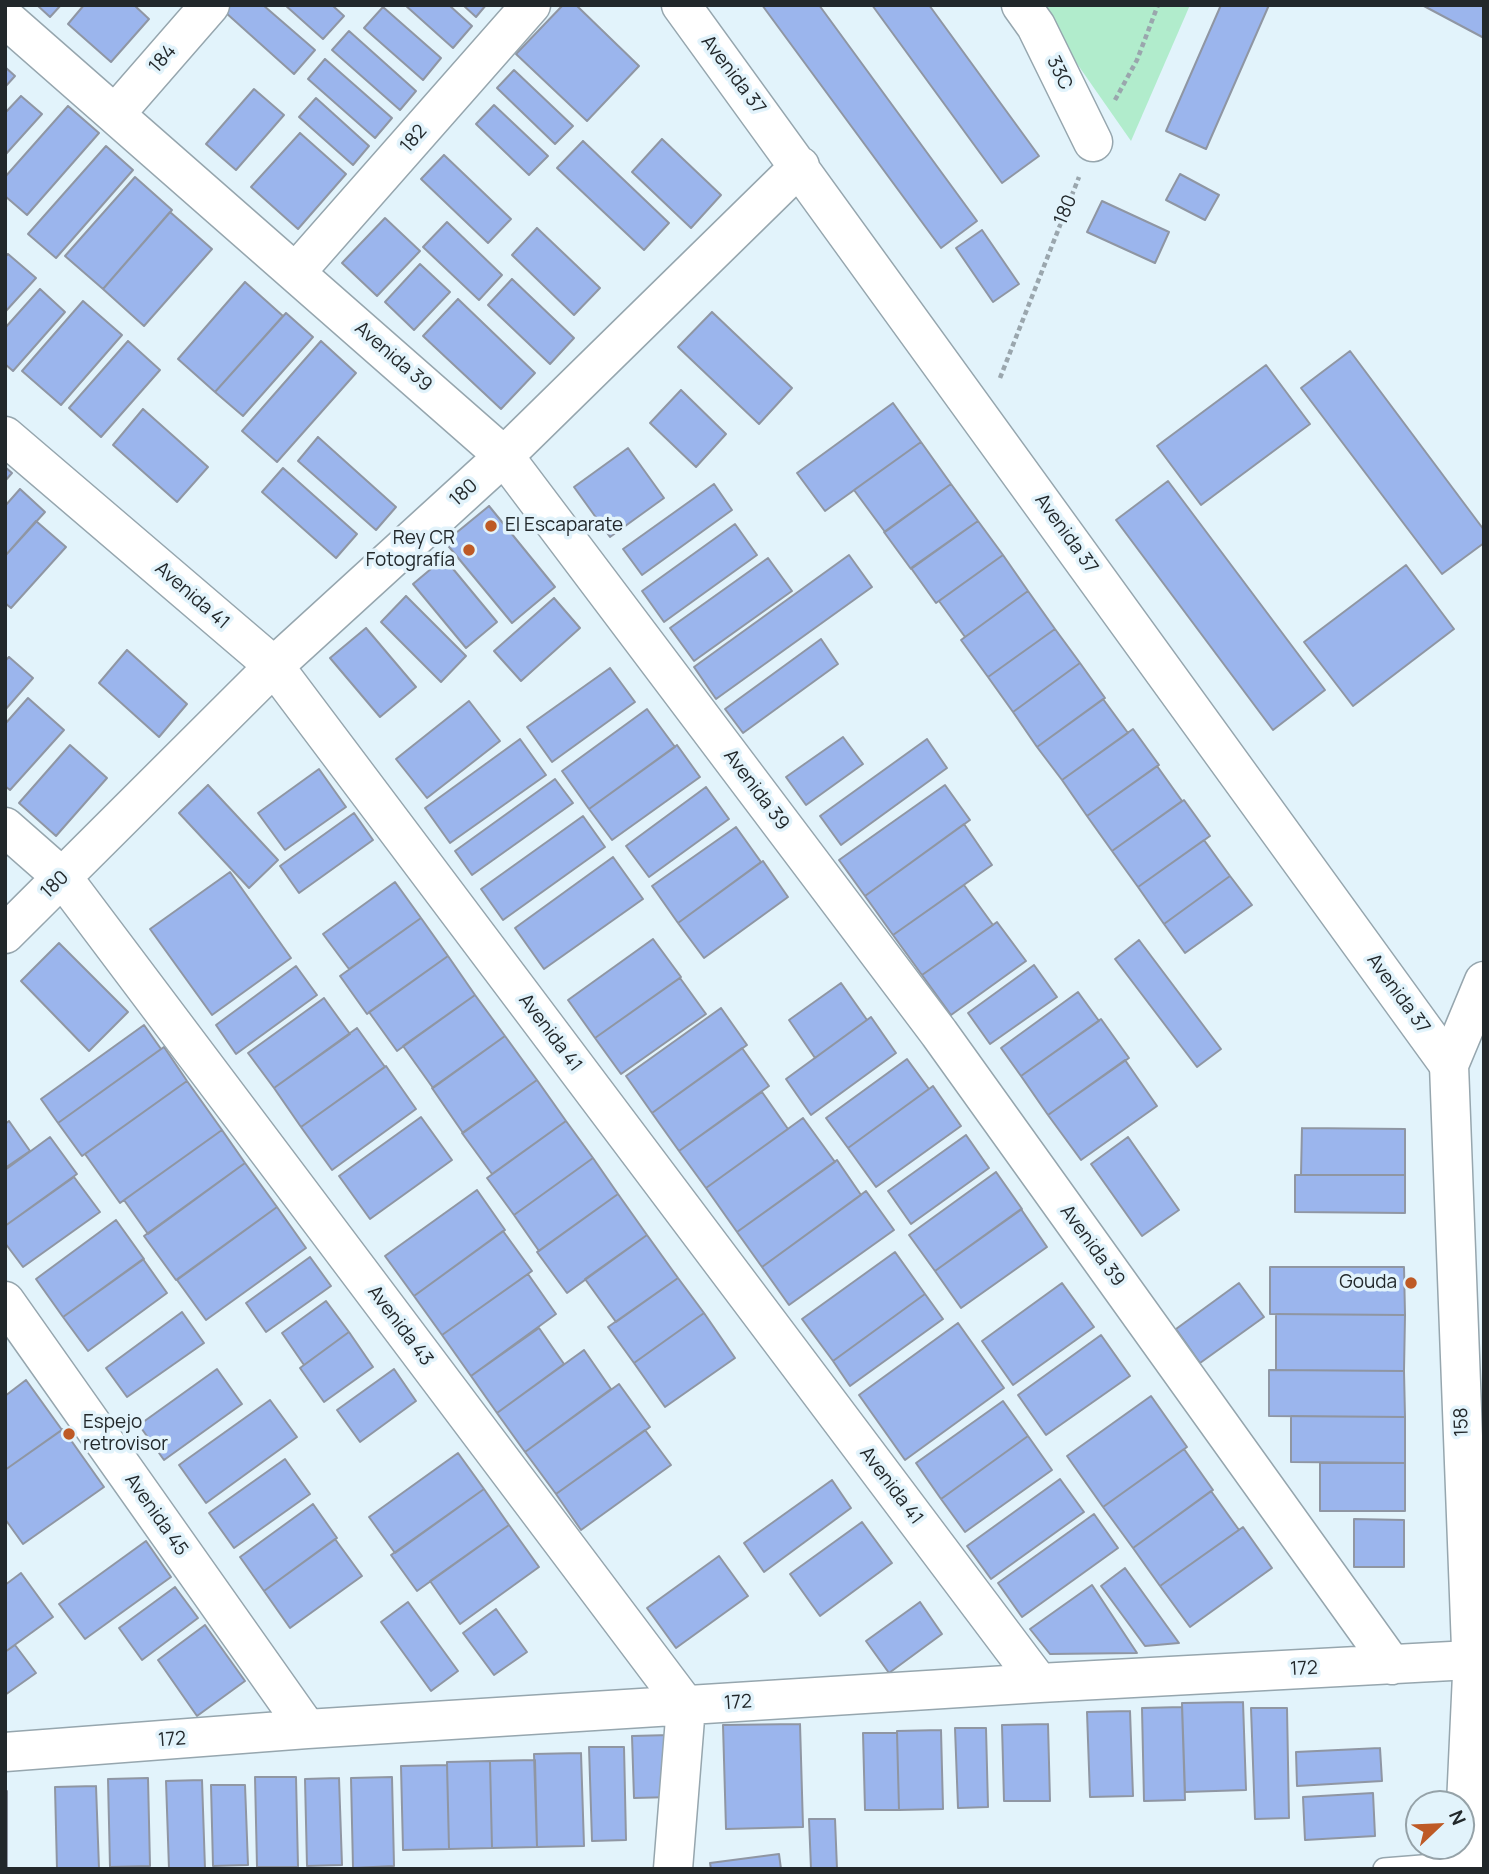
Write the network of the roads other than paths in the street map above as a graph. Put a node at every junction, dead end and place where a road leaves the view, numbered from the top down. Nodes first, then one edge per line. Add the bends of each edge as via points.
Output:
1 (210, 5) edge
2 (531, 5) edge
3 (681, 5) edge
4 (1021, 5) edge
5 (5, 18) edge
6 (116, 113) junction
7 (1093, 142) road end
8 (800, 166) junction
9 (296, 272) junction
10 (5, 436) edge
11 (504, 456) junction
12 (274, 666) junction
13 (5, 827) edge
14 (63, 878) junction
15 (5, 934) edge
16 (1484, 981) edge
17 (1449, 1065) junction
18 (5, 1301) edge
19 (1472, 1369) edge
20 (1470, 1660) junction
21 (1392, 1665) junction
22 (1039, 1683) junction
23 (686, 1706) junction
24 (307, 1729) junction
25 (5, 1752) edge
26 (1471, 1864) edge
27 (673, 1869) edge
28 (1384, 1869) edge

1 - 6 street, 184
2 - 9 street, 182
3 - 8 street, Avenida 37
4 - 7 street, 33C via 1036,26
5 - 6 street, Avenida 39
6 - 9 street, Avenida 39
8 - 11 street, 180
8 - 17 street, Avenida 37
9 - 11 street, Avenida 39
10 - 12 street, Avenida 41
11 - 12 street, 180
11 - 21 street, Avenida 39 via 939,1033
12 - 14 street, 180
12 - 22 street, Avenida 41
13 - 14 street, Avenida 43
14 - 15 street, 180
14 - 23 street, Avenida 43
16 - 17 street, 158
17 - 19 street, 158
18 - 24 street, Avenida 45
19 - 20 street, 158
20 - 21 street, 172
20 - 26 street, 158
21 - 22 street, 172
22 - 23 street, 172
23 - 24 street, 172
23 - 27 street
24 - 25 street, 172
26 - 28 lane

